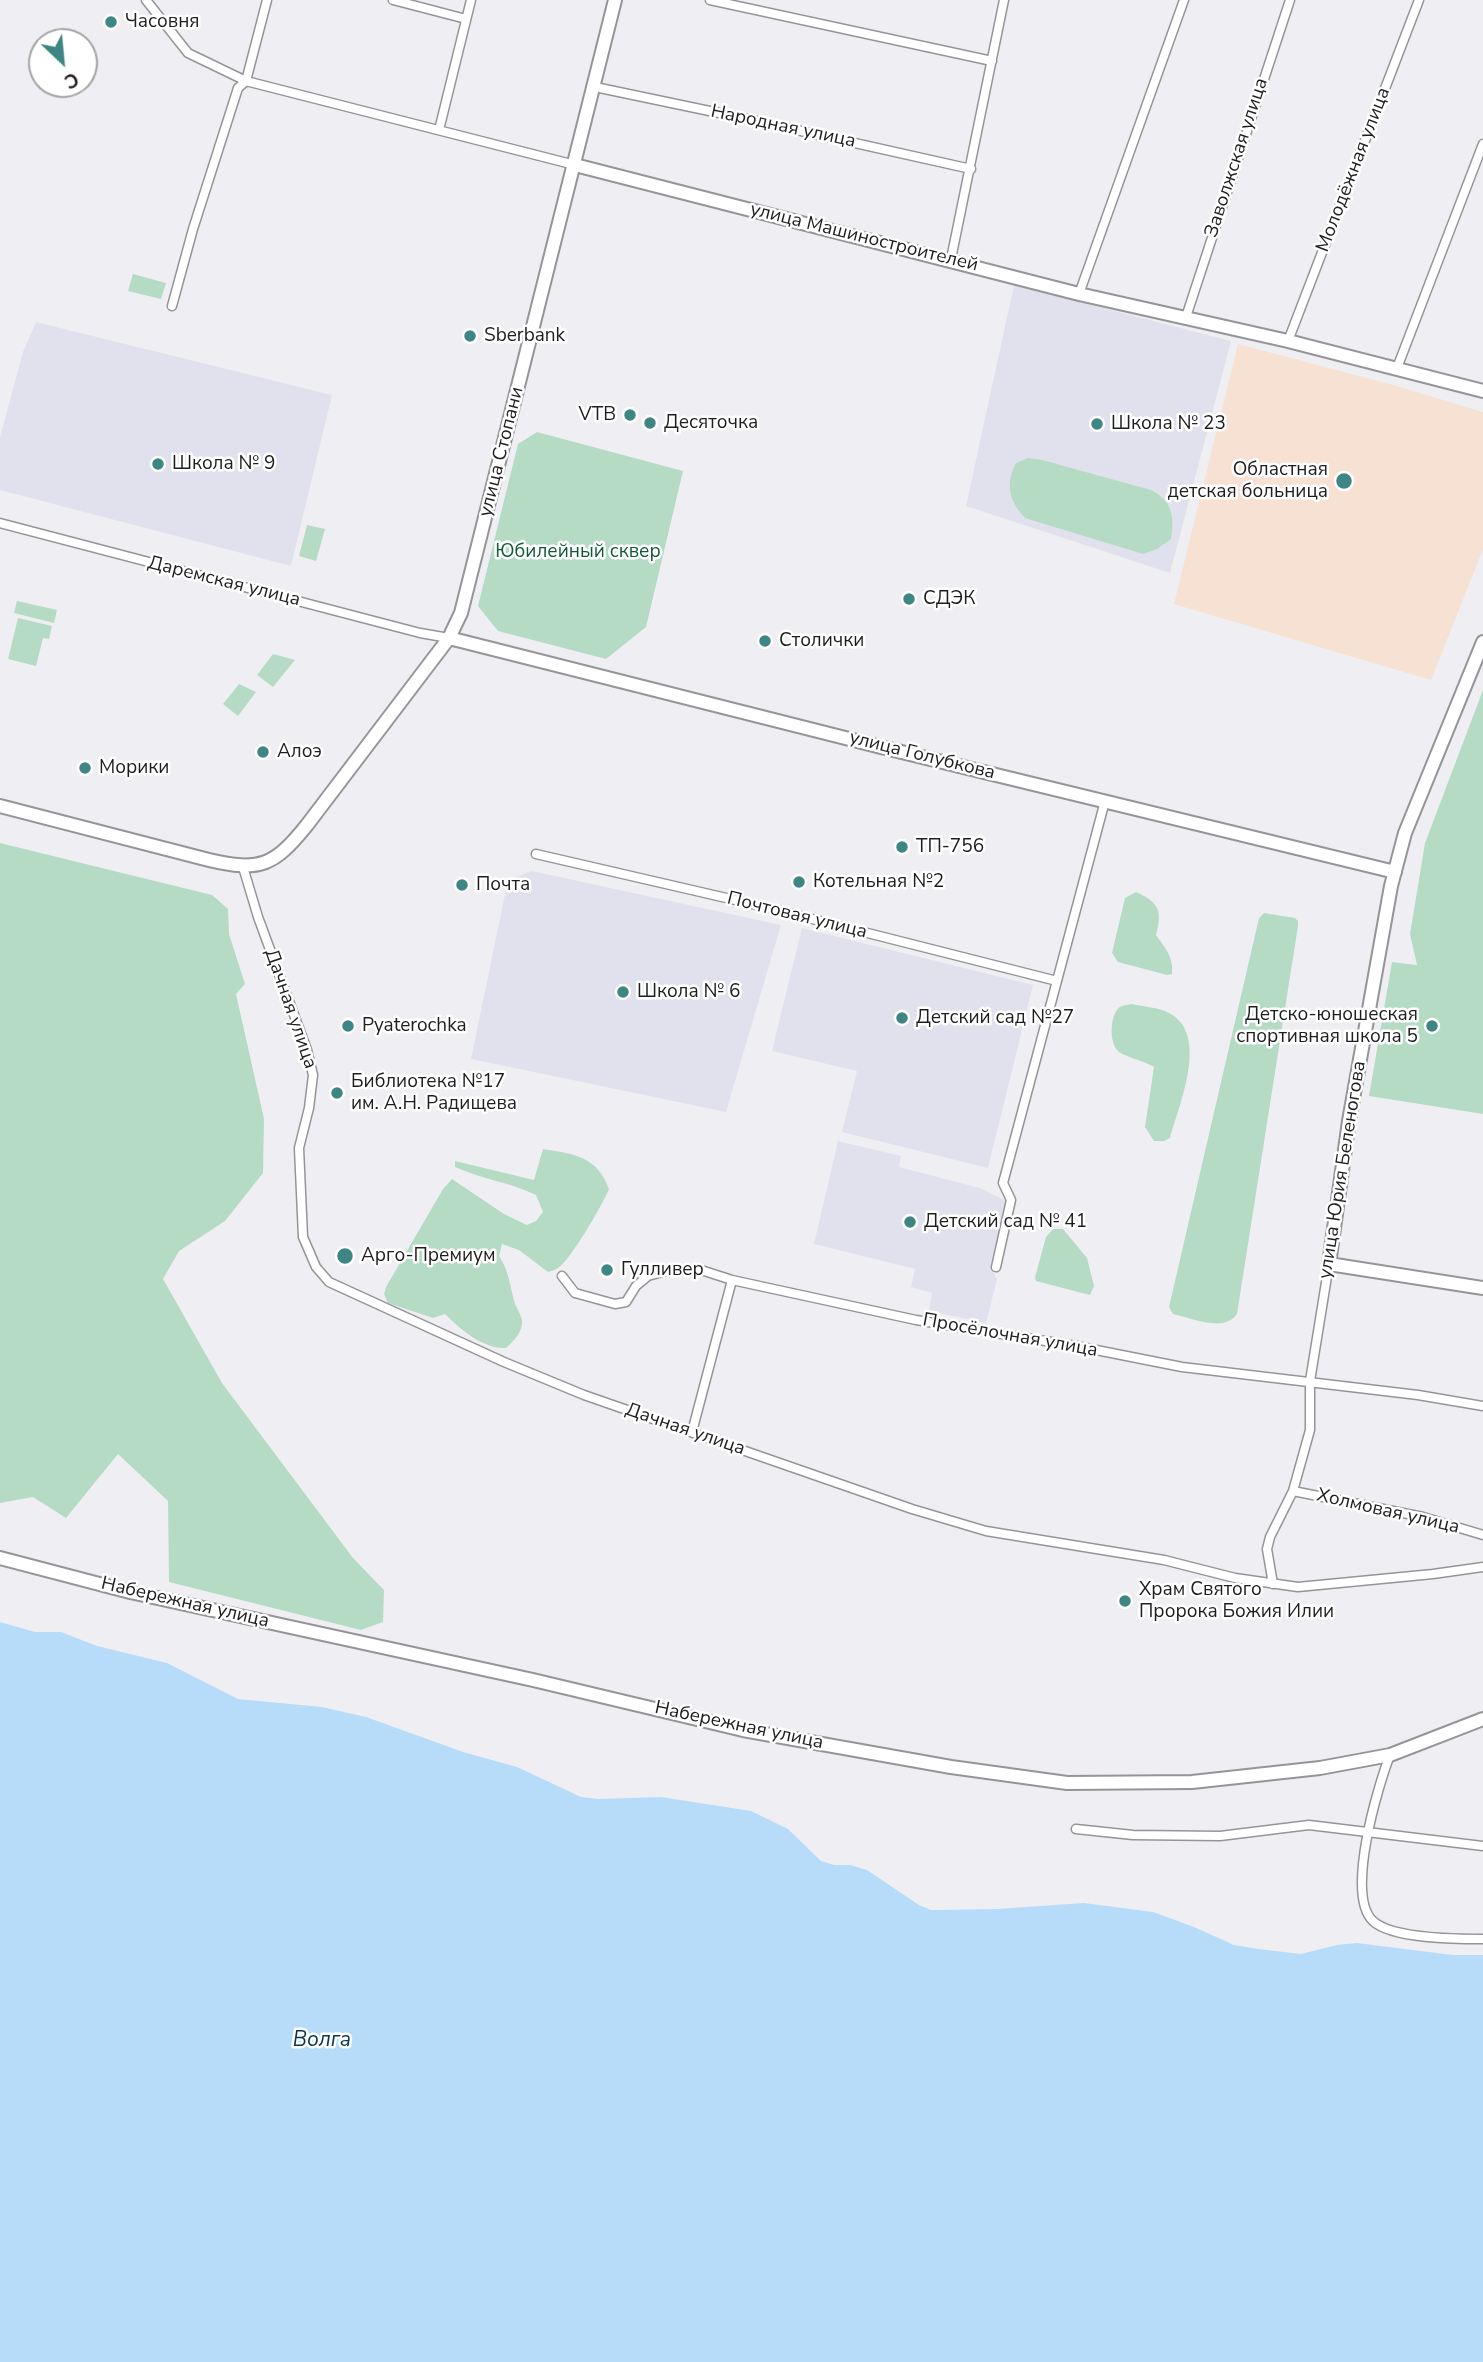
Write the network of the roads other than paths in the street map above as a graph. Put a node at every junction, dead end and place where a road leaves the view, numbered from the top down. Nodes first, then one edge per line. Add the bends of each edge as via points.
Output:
1 (146, 0) edge
2 (267, 0) edge
3 (393, 0) edge
4 (471, 0) edge
5 (615, 0) edge
6 (710, 0) edge
7 (1004, 0) edge
8 (1184, 0) edge
9 (1290, 0) edge
10 (1419, 0) edge
11 (466, 19) junction
12 (992, 61) junction
13 (246, 81) junction
14 (595, 87) junction
15 (439, 130) junction
16 (1483, 144) edge
17 (575, 165) junction
18 (971, 169) junction
19 (951, 260) junction
20 (1079, 294) junction
21 (172, 306) dead end
22 (1186, 317) junction
23 (1288, 341) junction
24 (1397, 368) junction
25 (1483, 391) edge
26 (0, 523) edge
27 (449, 638) junction
28 (1483, 642) edge
29 (1105, 801) junction
30 (0, 806) edge
31 (536, 854) dead end
32 (243, 867) junction
33 (1395, 872) junction
34 (1057, 981) junction
35 (1329, 1264) junction
36 (996, 1267) dead end
37 (562, 1276) dead end
38 (732, 1280) junction
39 (1483, 1288) edge
40 (1310, 1381) junction
41 (1483, 1406) edge
42 (692, 1432) junction
43 (1293, 1491) junction
44 (1483, 1535) edge
45 (0, 1558) edge
46 (1483, 1567) edge
47 (1273, 1584) junction
48 (1483, 1719) edge
49 (1390, 1755) junction
50 (1076, 1829) dead end
51 (1367, 1833) junction
52 (1483, 1846) edge
53 (1483, 1940) edge

1 - 13 street, улица Машиностроителей via 188,53
2 - 13 street
3 - 11 street
4 - 11 street
5 - 14 street, улица Стопани
6 - 12 street
7 - 12 street
8 - 20 street
9 - 22 street, Заволжская улица
10 - 23 street, Молодёжная улица
11 - 15 street
12 - 18 street
13 - 15 street, улица Машиностроителей
13 - 21 street via 238,88
14 - 17 street, улица Стопани
14 - 18 street, Народная улица
15 - 17 street, улица Машиностроителей
16 - 24 street
17 - 19 street, улица Машиностроителей
17 - 27 street, улица Стопани via 465,598
18 - 19 street
19 - 20 street, улица Машиностроителей
20 - 22 street, улица Машиностроителей
22 - 23 street, улица Машиностроителей
23 - 24 street, улица Машиностроителей
24 - 25 street, улица Машиностроителей
26 - 27 street, Даремская улица
27 - 29 street, улица Голубкова
27 - 32 street, улица Стопани via 294,842 270,860
28 - 33 street, улица Юрия Беленогова via 1405,833
29 - 33 street, улица Голубкова
29 - 34 street
30 - 32 street
31 - 34 street, Почтовая улица
32 - 42 street, Дачная улица via 313,1075 299,1148 303,1237 316,1267 329,1282 504,1362
33 - 35 street, улица Юрия Беленогова via 1349,1121
34 - 36 street via 1003,1183 1011,1200
35 - 39 street
35 - 40 street, улица Юрия Беленогова
37 - 38 street, Просёлочная улица via 575,1293 615,1304 626,1301 648,1276 666,1271 698,1269
38 - 40 street, Просёлочная улица via 916,1320 1182,1367
38 - 42 street
40 - 41 street, Просёлочная улица
40 - 43 street, улица Юрия Беленогова via 1310,1430
42 - 47 street, Дачная улица via 986,1531 1164,1560
43 - 44 street, Холмовая улица via 1423,1517
43 - 47 street, улица Юрия Беленогова via 1270,1537
45 - 49 street, Набережная улица via 130,1592 743,1730 951,1767 1067,1783 1192,1782 1321,1768
46 - 47 street, Дачная улица via 1298,1587
48 - 49 street, Набережная улица
49 - 51 street
50 - 51 street via 1220,1836 1309,1825
51 - 52 street
51 - 53 street via 1363,1893 1373,1922 1408,1934

